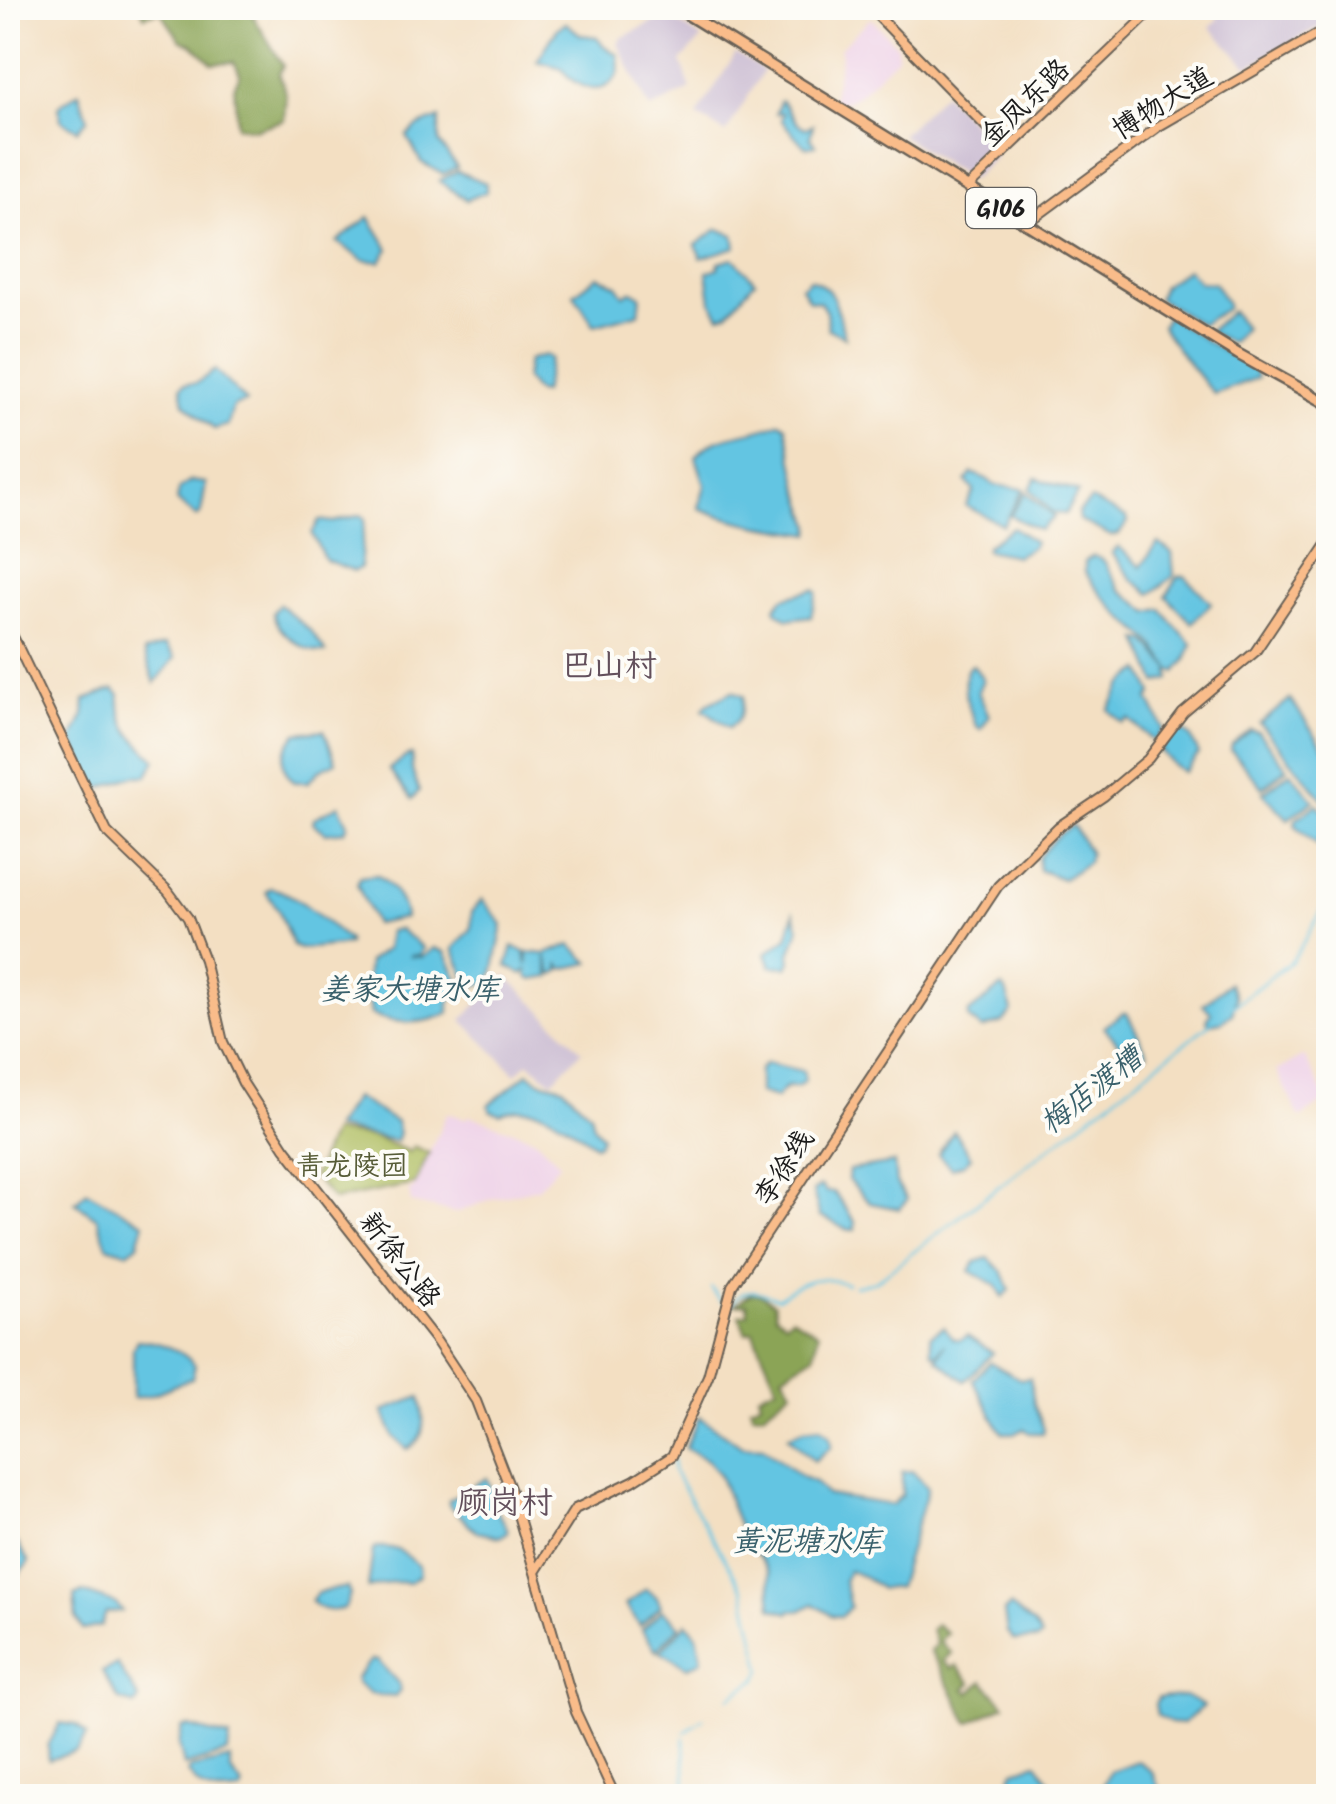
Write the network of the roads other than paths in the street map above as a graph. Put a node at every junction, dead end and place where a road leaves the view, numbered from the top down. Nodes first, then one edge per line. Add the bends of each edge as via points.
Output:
1 (677, 8) edge
2 (873, 8) edge
3 (1155, 8) edge
4 (1328, 28) edge
5 (1009, 147) junction
6 (968, 187) junction
7 (1026, 224) junction
8 (1328, 404) edge
9 (1328, 543) edge
10 (8, 626) edge
11 (535, 1572) junction
12 (615, 1796) edge

1 - 6 highway, G106
2 - 5 main road
3 - 5 main road, 金凤东路
4 - 7 main road, 博物大道 via 1159,126
5 - 6 main road, 金凤东路
6 - 7 highway, G106
7 - 8 highway, G106
9 - 11 main road, 李徐线 via 1255,652 1183,713 1148,758 1058,827 998,886 732,1286 708,1376 672,1456 575,1510
10 - 11 main road, 新徐公路 via 107,832 188,918 223,1042 242,1084 472,1394
11 - 12 main road, 新徐公路 via 576,1712

